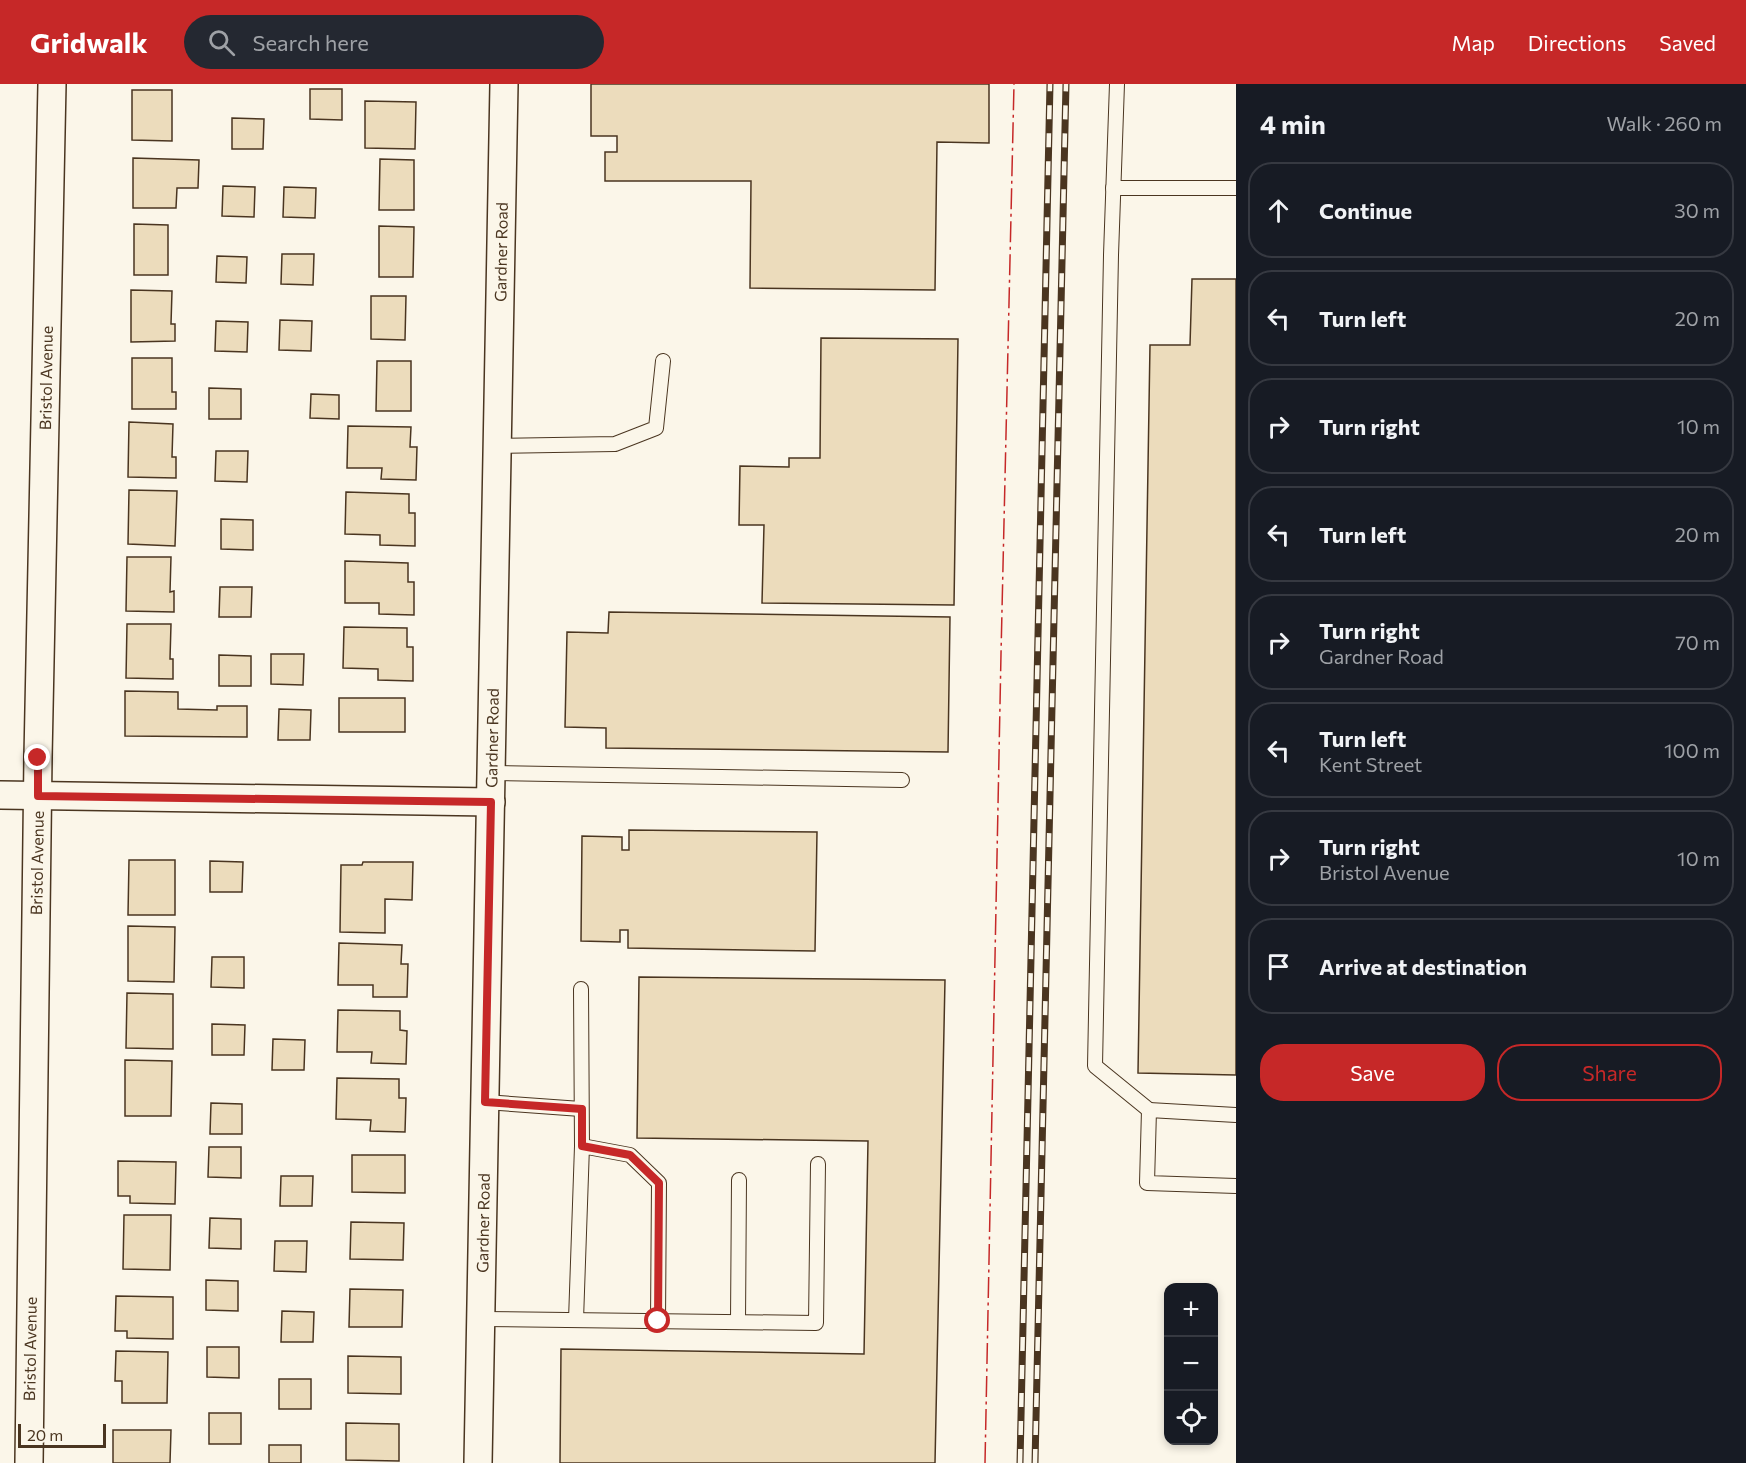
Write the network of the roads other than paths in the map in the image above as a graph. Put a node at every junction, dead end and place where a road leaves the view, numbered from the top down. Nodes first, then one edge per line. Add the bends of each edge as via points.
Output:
1 (52, 84) edge
2 (504, 84) edge
3 (1117, 84) edge
4 (1113, 188) junction
5 (1236, 188) edge
6 (663, 361) dead end
7 (497, 446) junction
8 (492, 773) junction
9 (902, 780) dead end
10 (0, 795) edge
11 (38, 796) junction
12 (491, 802) junction
13 (581, 989) dead end
14 (485, 1102) junction
15 (582, 1109) junction
16 (1149, 1110) junction
17 (1236, 1115) edge
18 (582, 1146) junction
19 (818, 1164) dead end
20 (739, 1180) dead end
21 (1236, 1186) edge
22 (481, 1319) junction
23 (576, 1320) junction
24 (658, 1321) junction
25 (738, 1322) junction
26 (29, 1463) edge
27 (478, 1463) edge

1 - 11 street, Bristol Avenue
2 - 7 street, Gardner Road
3 - 4 lane
4 - 5 lane
4 - 16 lane via 1095,1066
6 - 7 lane via 656,428 615,444
7 - 8 street, Gardner Road
8 - 9 lane
8 - 12 street, Gardner Road
10 - 11 street
11 - 12 street
11 - 26 street, Bristol Avenue
12 - 14 street, Gardner Road
13 - 15 lane
14 - 15 lane
14 - 22 street, Gardner Road
15 - 18 lane
16 - 17 lane
16 - 21 lane via 1147,1183
18 - 23 lane
18 - 24 lane via 630,1155 659,1183
19 - 25 lane via 816,1323
20 - 25 lane
22 - 23 lane
22 - 27 street, Gardner Road
23 - 24 lane
24 - 25 lane

